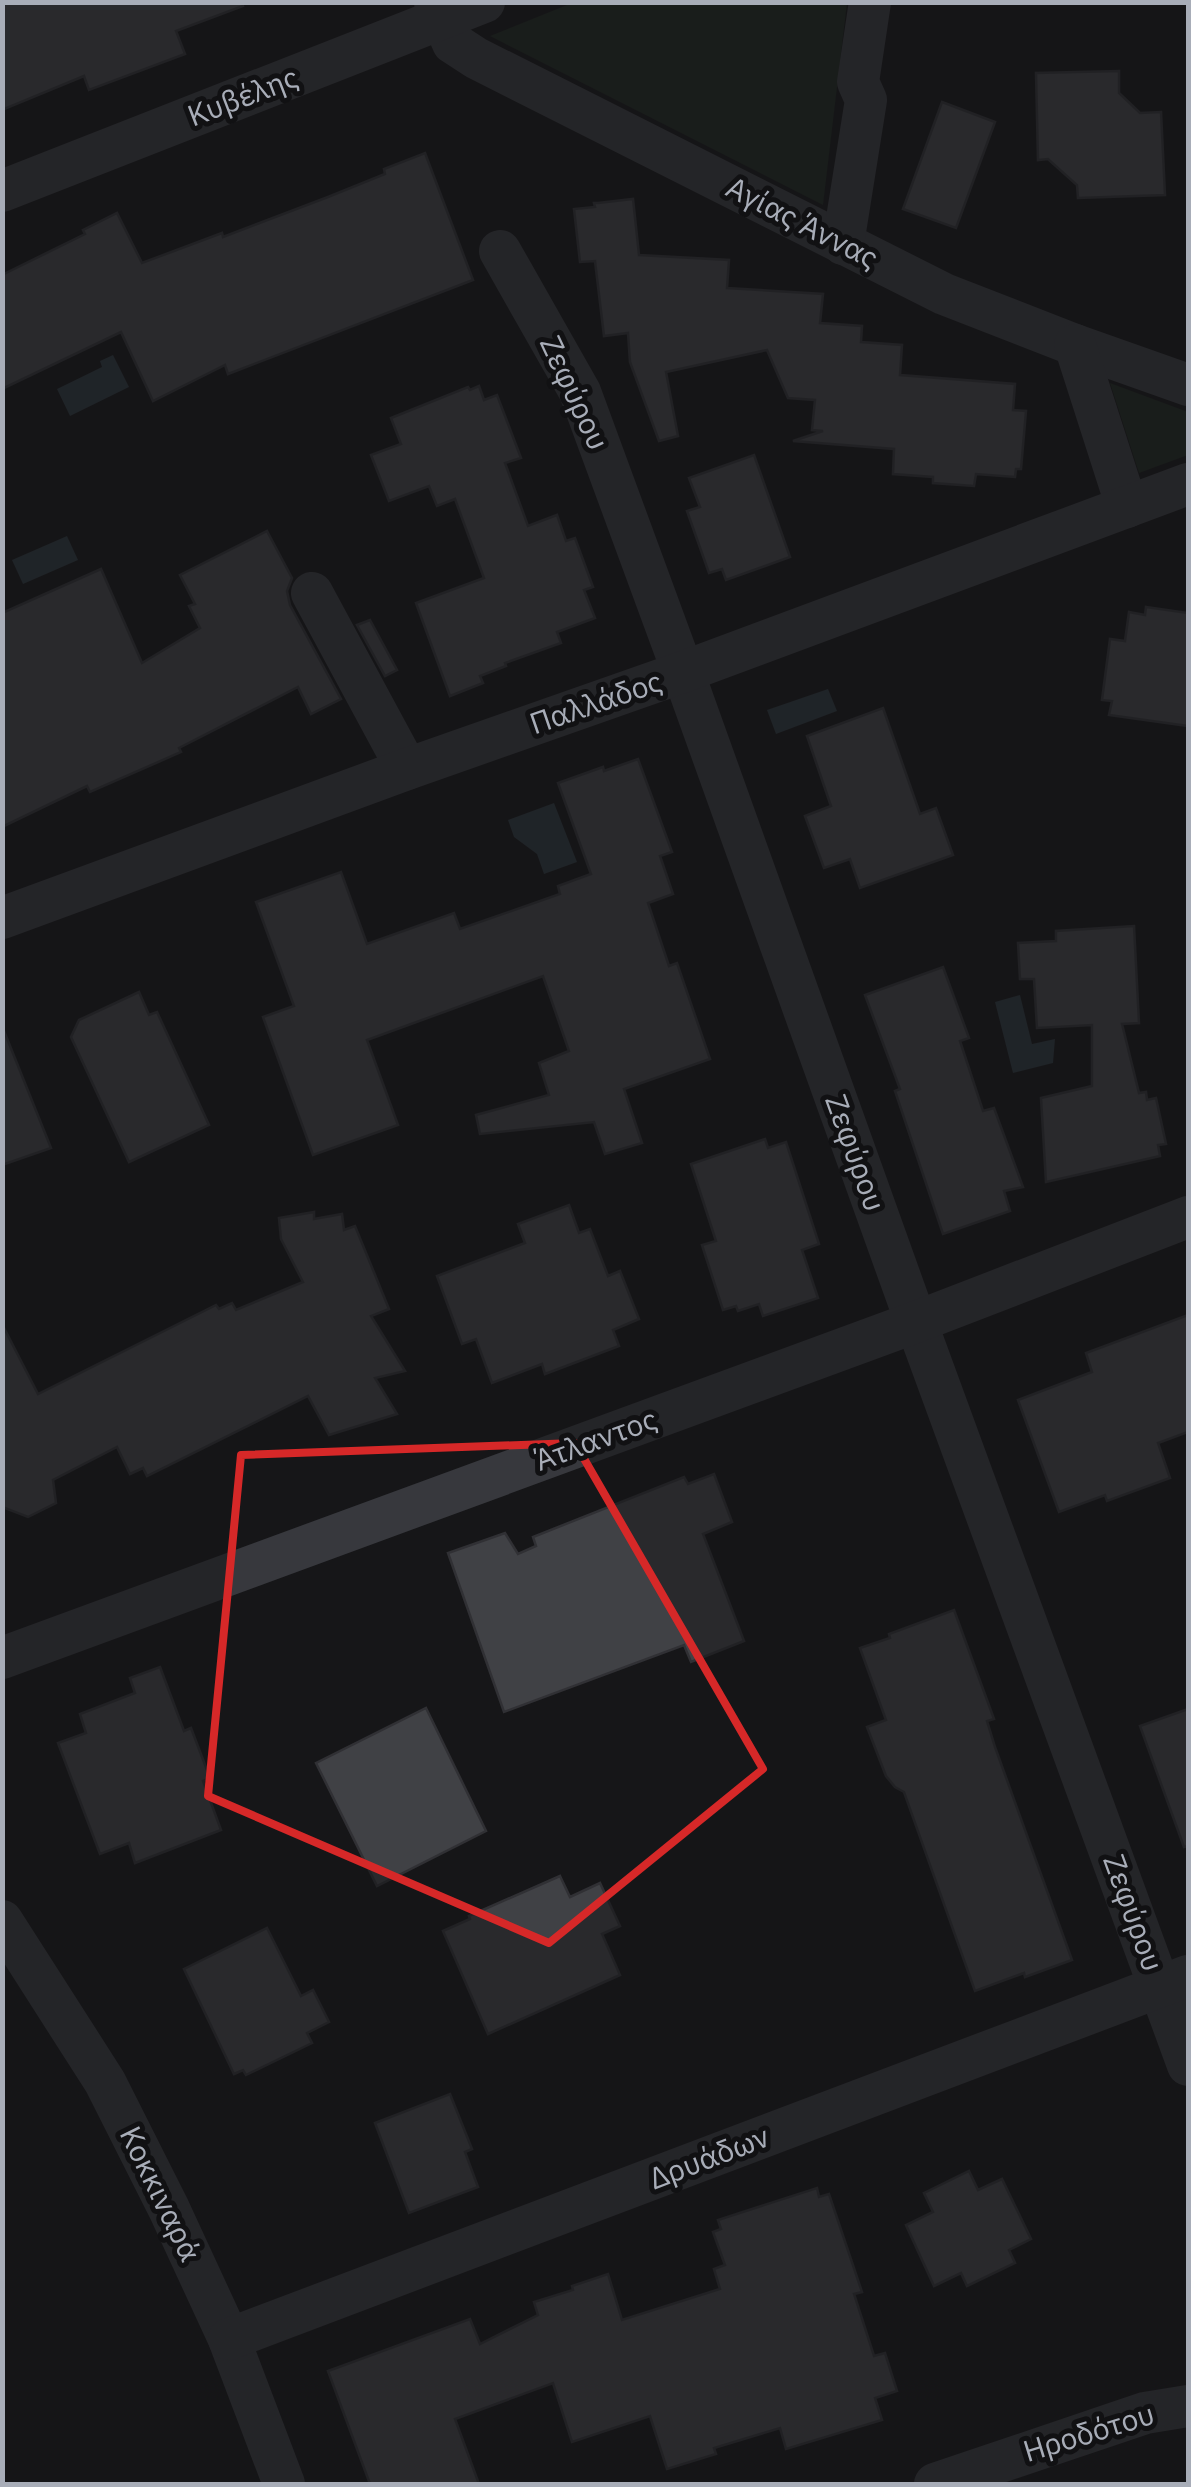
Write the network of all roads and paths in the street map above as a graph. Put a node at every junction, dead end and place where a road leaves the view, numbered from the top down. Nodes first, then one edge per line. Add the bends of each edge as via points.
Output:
1 (484, 2) edge
2 (870, 2) edge
3 (438, 11) edge
4 (2, 191) edge
5 (843, 244) junction
6 (500, 250) dead end
7 (1075, 345) junction
8 (1188, 385) edge
9 (1188, 484) edge
10 (1127, 507) junction
11 (312, 593) dead end
12 (683, 672) junction
13 (407, 769) junction
14 (2, 918) edge
15 (1188, 1217) edge
16 (916, 1322) junction
17 (2, 1658) edge
18 (2, 1921) edge
19 (1175, 1982) edge
20 (1188, 2065) edge
21 (229, 2338) junction
22 (1188, 2406) edge
23 (284, 2484) edge
24 (934, 2484) edge

1 - 3 street, Κυβέλης
2 - 5 street via 858,82 866,100
3 - 4 street, Κυβέλης
3 - 5 street, Αγίας Άννας via 453,44 476,58
5 - 7 street, Αγίας Άννας via 944,294
6 - 12 street, Ζεφύρου via 580,392
7 - 8 street, Αγίας Άννας
7 - 10 street
9 - 10 street, Παλλάδος
10 - 12 street, Παλλάδος
11 - 13 street
12 - 13 street, Παλλάδος
12 - 16 street, Ζεφύρου
13 - 14 street, Παλλάδος
15 - 16 street, Άτλαντος
16 - 17 street, Άτλαντος
16 - 19 street, Ζεφύρου
18 - 21 street, Κοκκιναρά via 105,2082
19 - 20 street, Ζεφύρου
19 - 21 street, Δρυάδων
21 - 23 street, Κοκκιναρά
22 - 24 street, Ηροδότου via 1144,2413

